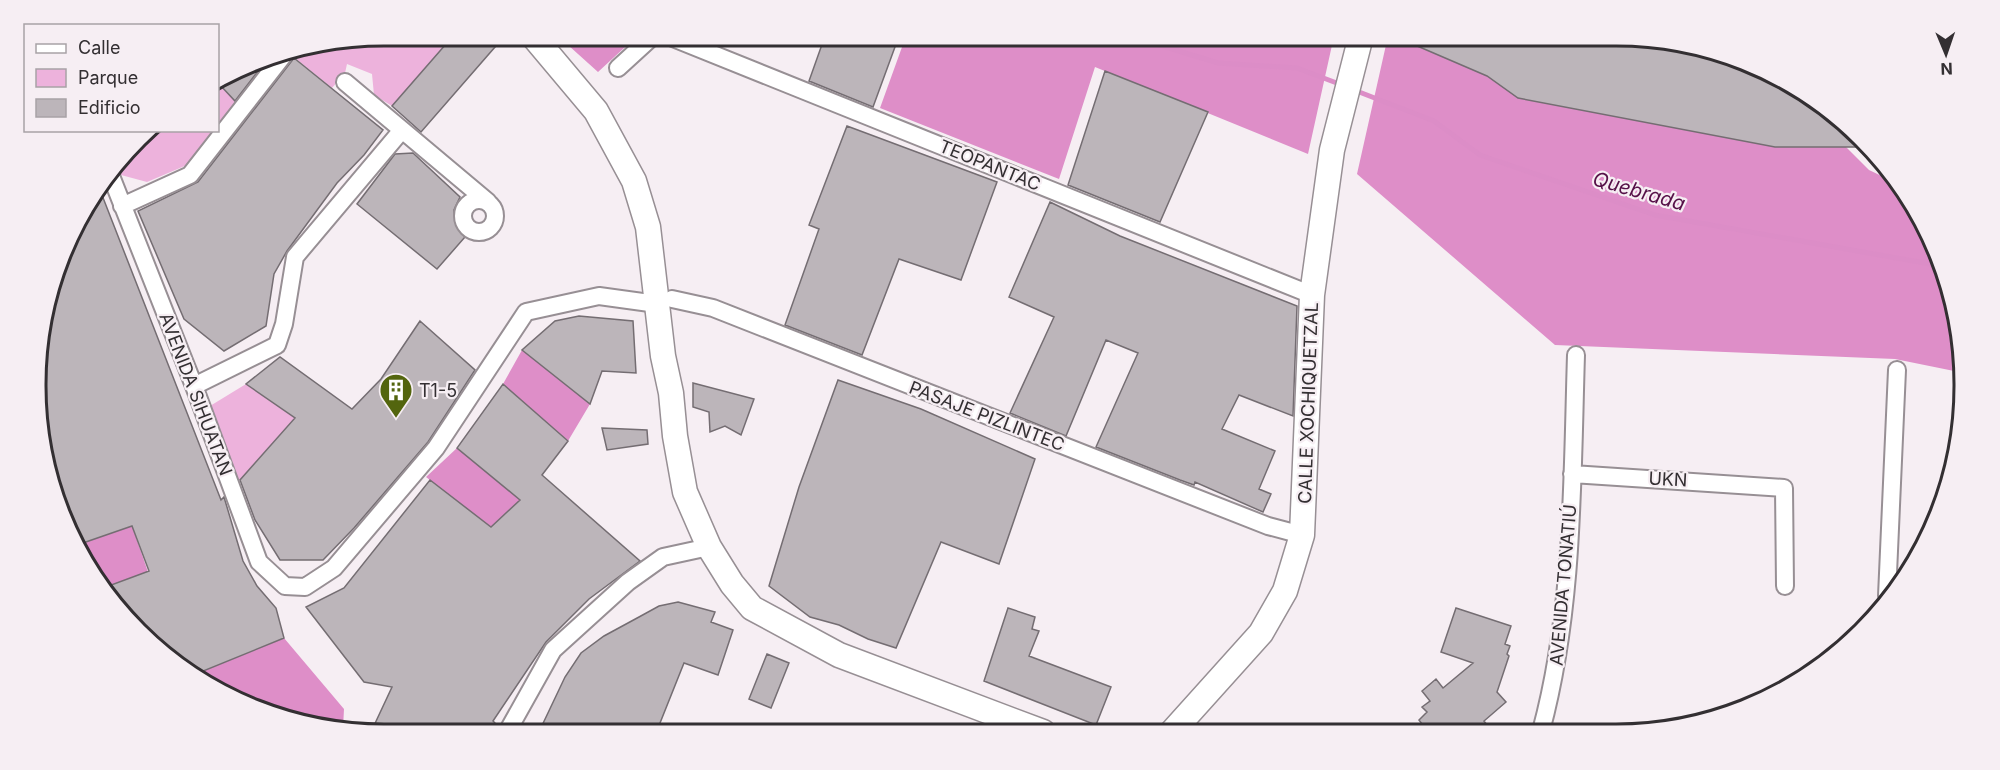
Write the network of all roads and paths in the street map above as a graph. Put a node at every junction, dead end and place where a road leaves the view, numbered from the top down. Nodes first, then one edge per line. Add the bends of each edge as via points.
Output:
1 (541, 46) edge
2 (561, 46) edge
3 (642, 46) edge
4 (693, 46) edge
5 (1358, 46) edge
6 (277, 64) edge
7 (618, 68) dead end
8 (345, 82) dead end
9 (402, 130) junction
10 (113, 183) edge
11 (488, 202) dead end
12 (122, 206) junction
13 (1312, 295) junction
14 (665, 301) junction
15 (1576, 355) dead end
16 (1897, 370) dead end
17 (194, 386) junction
18 (1572, 474) junction
19 (1302, 535) junction
20 (709, 547) junction
21 (1785, 585) dead end
22 (1887, 586) edge
23 (305, 587) joint
24 (512, 724) edge
25 (1022, 724) edge
26 (1179, 724) edge
27 (1543, 724) edge

1 - 14 main road via 596,111 634,181
2 - 14 main road via 608,102 646,172 660,218
3 - 7 street
4 - 13 street, TEOPANTAC
5 - 13 main road, CALLE XOCHIQUETZAL via 1332,150
6 - 12 street via 190,175
8 - 9 street
9 - 11 street
9 - 17 street via 295,257 277,345
10 - 12 street, AVENIDA SIHUATAN
12 - 17 street, AVENIDA SIHUATAN
13 - 19 main road, CALLE XOCHIQUETZAL
14 - 19 street, PASAJE PIZLINTEC via 712,308 1269,526
14 - 20 main road via 675,360 671,393 675,436 685,492
14 - 23 street, PASAJE PIZLINTEC via 599,296 526,312 436,448 334,568
15 - 18 street
16 - 22 street
17 - 23 street, AVENIDA SIHUATAN via 259,562 285,586
18 - 21 street, UKN via 1784,488
18 - 27 street, AVENIDA TONATIÚ via 1564,616 1555,679
19 - 26 main road, CALLE XOCHIQUETZAL via 1285,591 1261,633
20 - 24 street via 663,557 628,582 553,650
20 - 25 main road via 752,608 776,623 839,655

